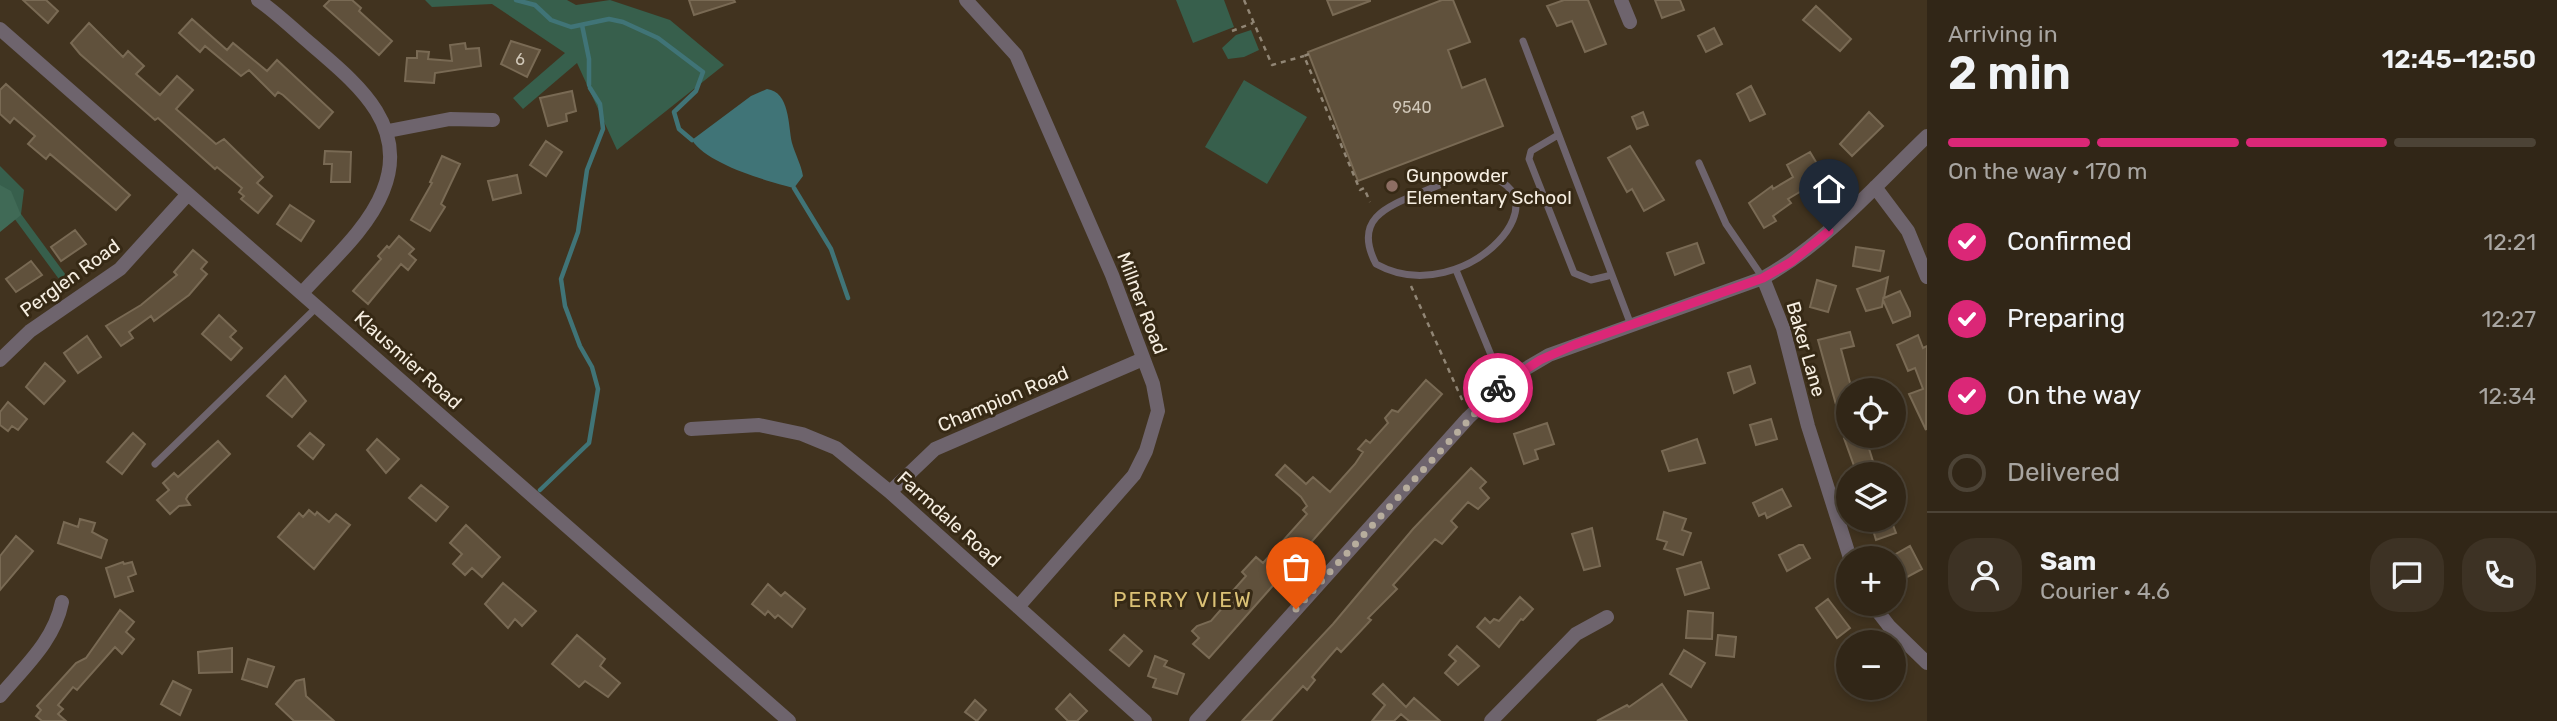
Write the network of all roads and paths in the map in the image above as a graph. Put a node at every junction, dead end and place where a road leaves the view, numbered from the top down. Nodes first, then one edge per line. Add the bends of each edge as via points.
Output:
1 (258, 0) edge
2 (965, 0) edge
3 (1244, 0) edge
4 (1621, 0) edge
5 (1630, 22) dead end
6 (1253, 23) junction
7 (0, 29) edge
8 (1233, 31) dead end
9 (1524, 41) dead end
10 (493, 120) dead end
11 (388, 131) junction
12 (1558, 135) junction
13 (1927, 136) edge
14 (1699, 163) dead end
15 (1875, 187) junction
16 (188, 194) junction
17 (1370, 202) dead end
18 (1456, 270) junction
19 (1612, 275) junction
20 (1927, 277) edge
21 (1763, 278) junction
22 (1411, 286) dead end
23 (303, 292) junction
24 (319, 305) junction
25 (1631, 325) junction
26 (1143, 359) junction
27 (0, 360) edge
28 (1503, 384) junction
29 (1464, 404) dead end
30 (691, 429) dead end
31 (155, 464) dead end
32 (890, 492) junction
33 (1846, 546) edge
34 (62, 603) dead end
35 (1018, 607) junction
36 (1881, 616) edge
37 (1607, 617) dead end
38 (1927, 663) edge
39 (0, 696) edge
40 (789, 721) edge
41 (1145, 721) edge
42 (1196, 721) edge
43 (1491, 721) edge

1 - 11 street via 351,78 372,101
2 - 26 street, Millner Road via 1017,55 1112,275
3 - 6 path
4 - 5 street
6 - 8 path
6 - 17 path via 1272,65 1306,55 1360,190 1364,188
7 - 16 street, Klausmier Road
9 - 12 lane
10 - 11 street via 450,119
11 - 23 street via 391,163 383,192 356,232
12 - 19 lane
12 - 19 lane via 1531,151 1529,159 1574,273 1591,280
13 - 15 street
14 - 21 lane, Baker Lane via 1726,223
15 - 20 street via 1908,230
15 - 21 street via 1810,248
16 - 23 street, Klausmier Road
16 - 27 street, Perglen Road via 120,269 30,331
18 - 18 lane via 1484,254 1514,222 1516,201 1504,182 1491,176 1457,177 1385,208 1369,230 1371,256 1386,270 1421,274
18 - 28 lane
19 - 25 lane
21 - 25 street
21 - 33 street, Baker Lane via 1783,328
22 - 29 path
23 - 24 street, Klausmier Road
24 - 31 lane
24 - 40 street, Klausmier Road via 608,566
25 - 28 street via 1549,355
26 - 32 street, Champion Road via 935,449
26 - 35 street, Millner Road via 1158,411 1134,475
28 - 42 street
30 - 32 street, Farmdale Road via 759,425 802,434 836,448
32 - 35 street, Farmdale Road
34 - 39 street via 47,641
35 - 41 street, Farmdale Road
36 - 38 street
37 - 43 street via 1576,634

